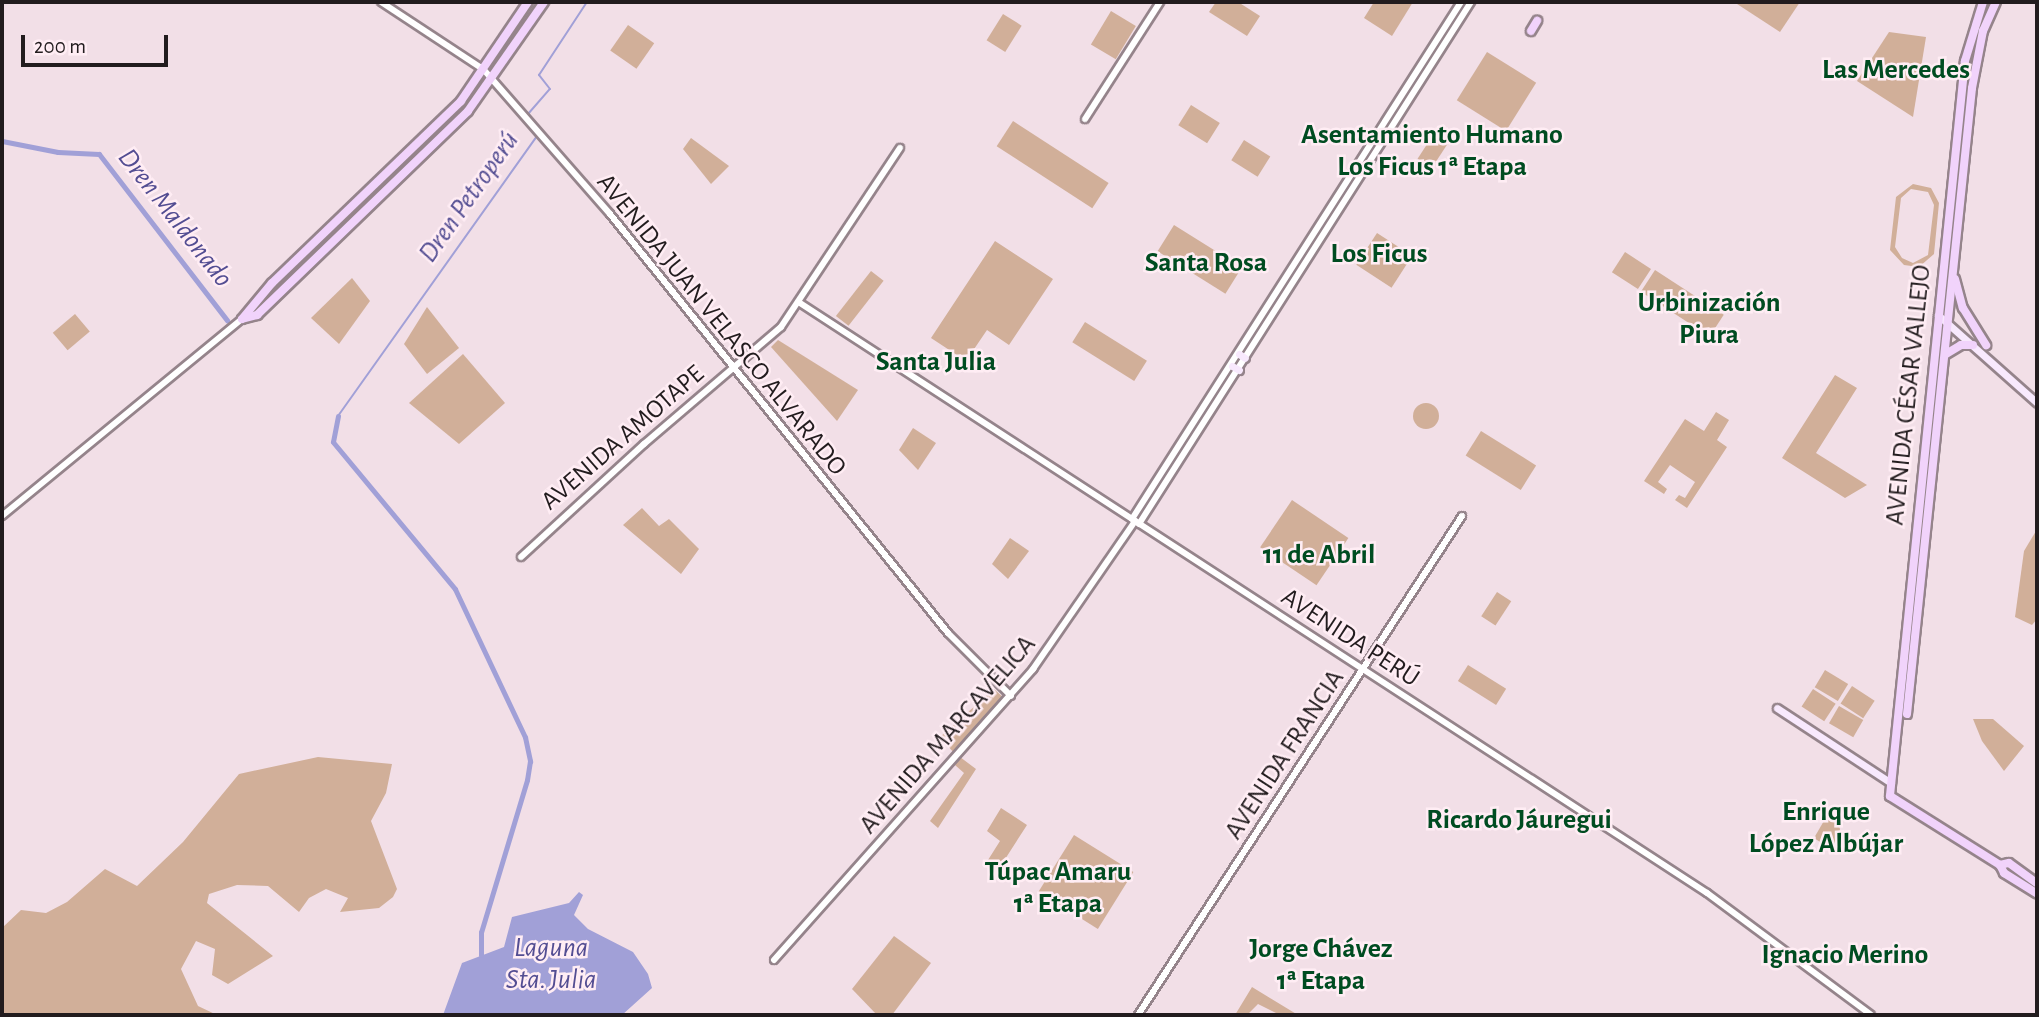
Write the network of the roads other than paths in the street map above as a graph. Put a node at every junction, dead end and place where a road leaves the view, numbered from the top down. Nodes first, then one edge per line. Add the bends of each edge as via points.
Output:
1 (381, 2) edge
2 (528, 2) edge
3 (544, 2) edge
4 (1160, 2) edge
5 (1461, 2) edge
6 (1471, 2) edge
7 (1983, 2) edge
8 (1996, 2) edge
9 (1537, 21) dead end
10 (1531, 31) dead end
11 (485, 69) junction
12 (491, 78) junction
13 (1085, 119) dead end
14 (901, 148) dead end
15 (1954, 265) junction
16 (800, 303) junction
17 (1938, 315) junction
18 (242, 319) junction
19 (1949, 324) junction
20 (1973, 345) junction
21 (1986, 345) dead end
22 (1945, 354) junction
23 (1242, 356) junction
24 (732, 368) junction
25 (2037, 403) edge
26 (2, 516) edge
27 (1462, 516) dead end
28 (1135, 522) junction
29 (521, 557) dead end
30 (1364, 670) junction
31 (1011, 696) junction
32 (1777, 708) dead end
33 (1907, 714) dead end
34 (1891, 783) junction
35 (2000, 865) junction
36 (2037, 883) edge
37 (2037, 894) edge
38 (774, 960) dead end
39 (1138, 1015) edge
40 (1871, 1015) edge

1 - 11 street, AVENIDA JUAN VELASCO ALVARADO
2 - 11 main road
3 - 12 main road
4 - 13 street
5 - 23 street, AVENIDA MARCAVELICA
6 - 23 street, AVENIDA MARCAVELICA
7 - 17 main road, AVENIDA CÉSAR VALLEJO via 1965,61
8 - 15 main road, AVENIDA CÉSAR VALLEJO via 1975,65
9 - 10 main road
11 - 12 street, AVENIDA JUAN VELASCO ALVARADO
11 - 18 main road via 461,101 272,283
12 - 18 main road via 459,120 257,315
12 - 24 street, AVENIDA JUAN VELASCO ALVARADO via 610,214
14 - 16 street, AVENIDA AMOTAPE
15 - 19 main road, AVENIDA CÉSAR VALLEJO
15 - 21 main road via 1963,308
16 - 24 street, AVENIDA AMOTAPE via 781,327
16 - 28 street, AVENIDA PERÚ
17 - 19 main road
17 - 34 main road, AVENIDA CÉSAR VALLEJO
18 - 26 street
19 - 20 main road
19 - 22 main road, AVENIDA CÉSAR VALLEJO
20 - 22 main road via 1961,345
20 - 25 main road
22 - 33 main road, AVENIDA CÉSAR VALLEJO
23 - 28 street, AVENIDA MARCAVELICA
24 - 29 street, AVENIDA AMOTAPE
24 - 31 street, AVENIDA JUAN VELASCO ALVARADO via 971,661
27 - 30 street, AVENIDA FRANCIA
28 - 30 street, AVENIDA PERÚ
28 - 31 street, AVENIDA MARCAVELICA
30 - 39 street, AVENIDA FRANCIA
30 - 40 street, AVENIDA PERÚ via 1755,925
31 - 38 street, AVENIDA MARCAVELICA
32 - 34 main road
34 - 35 main road, AVENIDA CÉSAR VALLEJO via 1891,796
35 - 36 main road via 2009,863
35 - 37 main road via 2004,873

